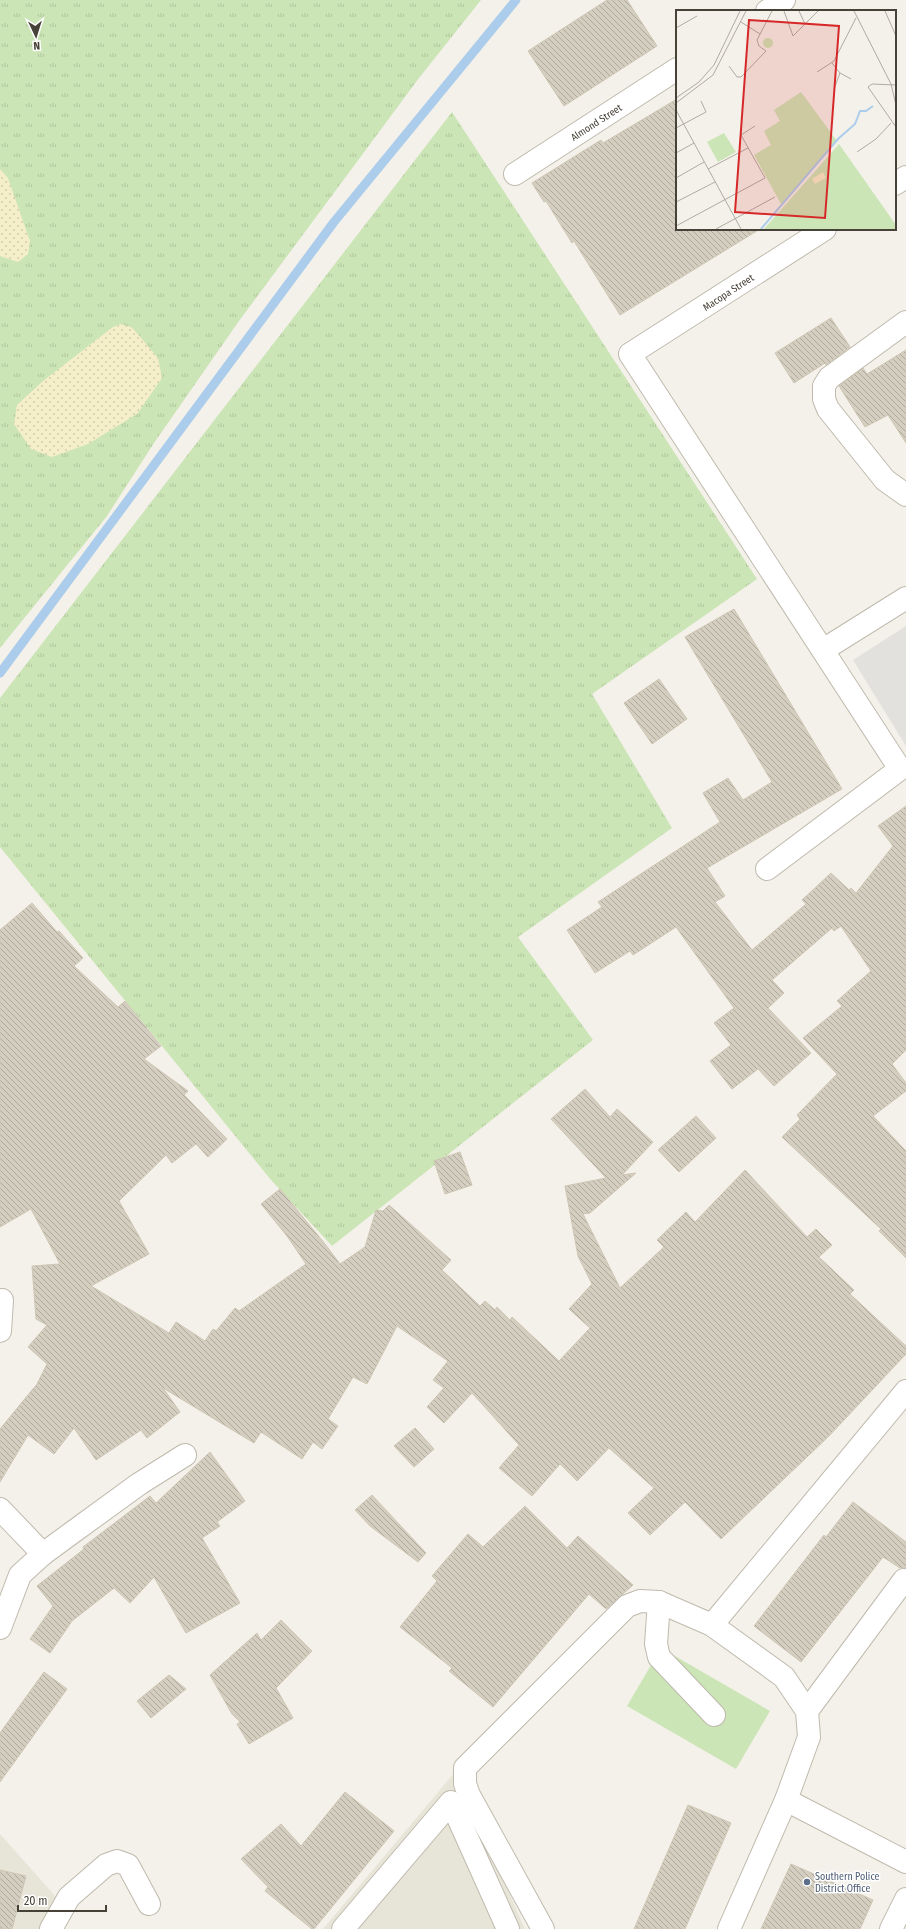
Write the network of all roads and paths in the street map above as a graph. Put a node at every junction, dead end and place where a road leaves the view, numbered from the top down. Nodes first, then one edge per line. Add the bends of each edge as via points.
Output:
1 (784, 0) edge
2 (769, 10) edge
3 (676, 70) edge
4 (515, 174) dead end
5 (906, 177) edge
6 (896, 183) edge
7 (823, 230) edge
8 (906, 322) edge
9 (906, 495) edge
10 (906, 598) edge
11 (823, 650) junction
12 (767, 869) dead end
13 (2, 1300) dead end
14 (0, 1331) edge
15 (906, 1391) edge
16 (185, 1455) dead end
17 (0, 1509) edge
18 (43, 1554) junction
19 (904, 1580) dead end
20 (659, 1602) junction
21 (712, 1625) junction
22 (0, 1628) edge
23 (807, 1711) junction
24 (714, 1715) dead end
25 (786, 1800) junction
26 (906, 1862) edge
27 (906, 1899) edge
28 (149, 1904) dead end
29 (51, 1929) edge
30 (344, 1929) edge
31 (508, 1929) edge
32 (543, 1929) edge
33 (729, 1929) edge
34 (891, 1929) edge

1 - 2 street
3 - 4 street, Almond Street
5 - 6 street
7 - 11 street, Macopa Street via 630,354
8 - 9 street via 824,383 828,408 885,480
10 - 11 street
11 - 12 street via 900,769
13 - 14 street
15 - 21 street
16 - 18 street via 139,1484
17 - 18 street
18 - 22 street via 20,1575
19 - 23 street
20 - 21 street
20 - 24 street via 656,1644 659,1657
20 - 32 street via 640,1601 627,1606 465,1768 465,1784 469,1795
21 - 23 street via 784,1677
23 - 25 street via 809,1737
25 - 26 street
25 - 33 street
27 - 34 street
28 - 29 street via 128,1865 117,1861 106,1865 69,1897
30 - 31 street via 451,1802

